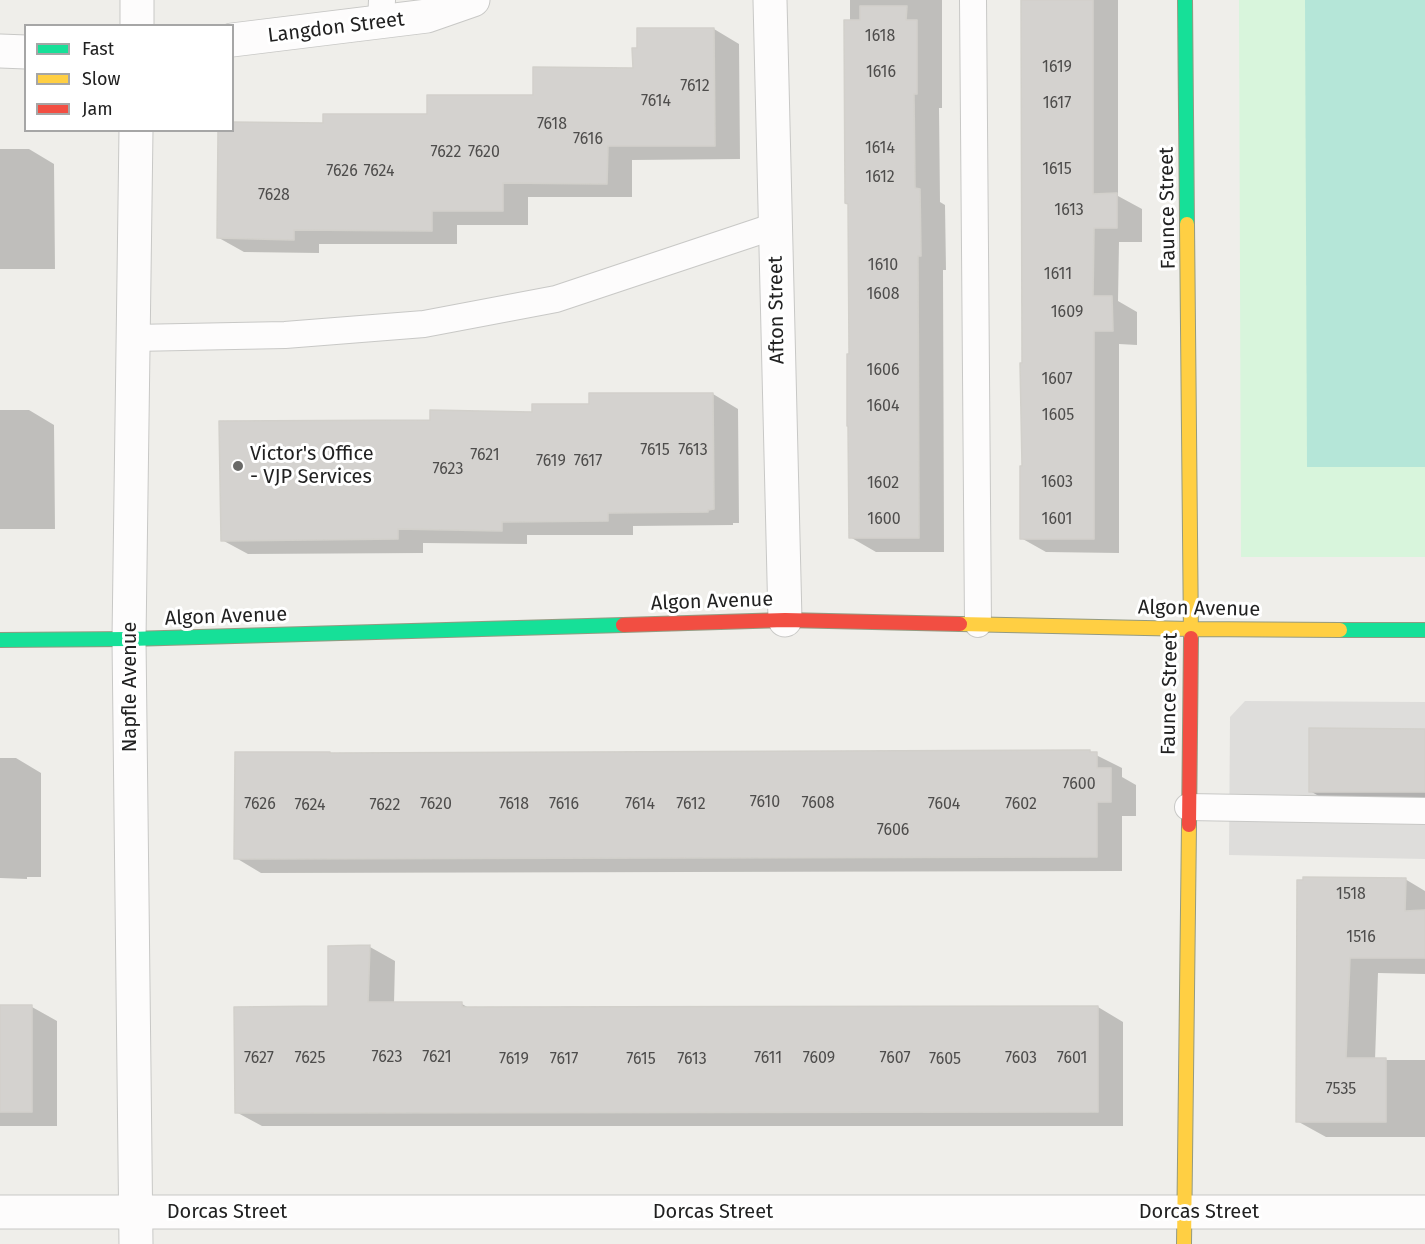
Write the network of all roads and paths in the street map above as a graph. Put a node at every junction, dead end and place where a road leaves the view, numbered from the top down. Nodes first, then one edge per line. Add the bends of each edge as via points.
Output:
1 (137, 0) edge
2 (473, 0) edge
3 (770, 0) edge
4 (973, 0) edge
5 (1185, 0) edge
6 (382, 11) edge
7 (137, 24) edge
8 (234, 40) edge
9 (0, 51) edge
10 (24, 52) edge
11 (136, 132) edge
12 (776, 226) junction
13 (133, 338) junction
14 (785, 620) junction
15 (978, 624) junction
16 (1191, 629) junction
17 (1425, 630) edge
18 (129, 639) junction
19 (0, 640) edge
20 (1188, 807) junction
21 (1425, 811) edge
22 (0, 1212) edge
23 (136, 1212) junction
24 (1425, 1212) edge
25 (1184, 1228) edge
26 (136, 1244) edge

1 - 7 street
2 - 6 street, Langdon Street via 427,16
3 - 12 street, Afton Street
4 - 15 lane
5 - 16 street, Faunce Street
6 - 8 street, Langdon Street
9 - 10 street
11 - 13 street, Napfle Avenue
12 - 13 lane via 556,299 424,324 285,335
12 - 14 street, Afton Street
13 - 18 street, Napfle Avenue
14 - 15 street, Algon Avenue
14 - 18 street, Algon Avenue
15 - 16 street, Algon Avenue
16 - 17 street, Algon Avenue
16 - 20 street, Faunce Street
18 - 19 street, Algon Avenue
18 - 23 street, Napfle Avenue
20 - 21 lane
20 - 25 street, Faunce Street
22 - 23 street, Dorcas Street
23 - 25 street, Dorcas Street
23 - 26 street, Napfle Avenue
24 - 25 street, Dorcas Street

